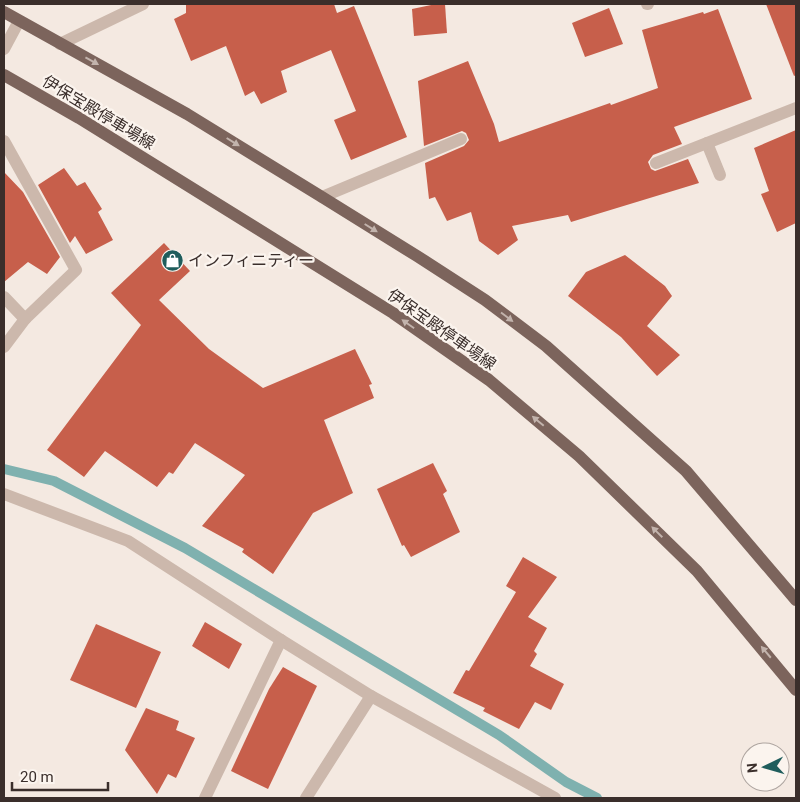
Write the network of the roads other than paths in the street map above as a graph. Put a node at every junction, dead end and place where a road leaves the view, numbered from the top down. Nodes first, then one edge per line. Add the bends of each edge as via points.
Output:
1 (144, 4) edge
2 (4, 12) edge
3 (19, 21) junction
4 (60, 44) junction
5 (4, 49) edge
6 (4, 74) edge
7 (796, 108) edge
8 (461, 139) dead end
9 (4, 141) edge
10 (707, 143) junction
11 (656, 163) dead end
12 (720, 175) dead end
13 (322, 197) junction
14 (4, 297) edge
15 (25, 319) junction
16 (4, 347) edge
17 (4, 494) edge
18 (796, 600) edge
19 (280, 640) junction
20 (796, 690) edge
21 (371, 696) junction
22 (205, 798) edge
23 (306, 798) edge
24 (555, 798) edge

1 - 4 street
2 - 3 main road
3 - 4 main road
3 - 5 street
4 -> 13 main road via 187,114
20 -> 6 main road, 伊保宝殿停車場線 via 697,571 579,456 488,380 392,313
7 - 10 street
8 - 13 street
9 - 15 street via 76,270
10 - 11 street
10 - 12 street
13 -> 18 main road via 485,300 546,346 686,471
14 - 15 street
15 - 16 street
17 - 19 street via 128,541
19 - 21 street
19 - 22 street
21 - 23 street
21 - 24 street

